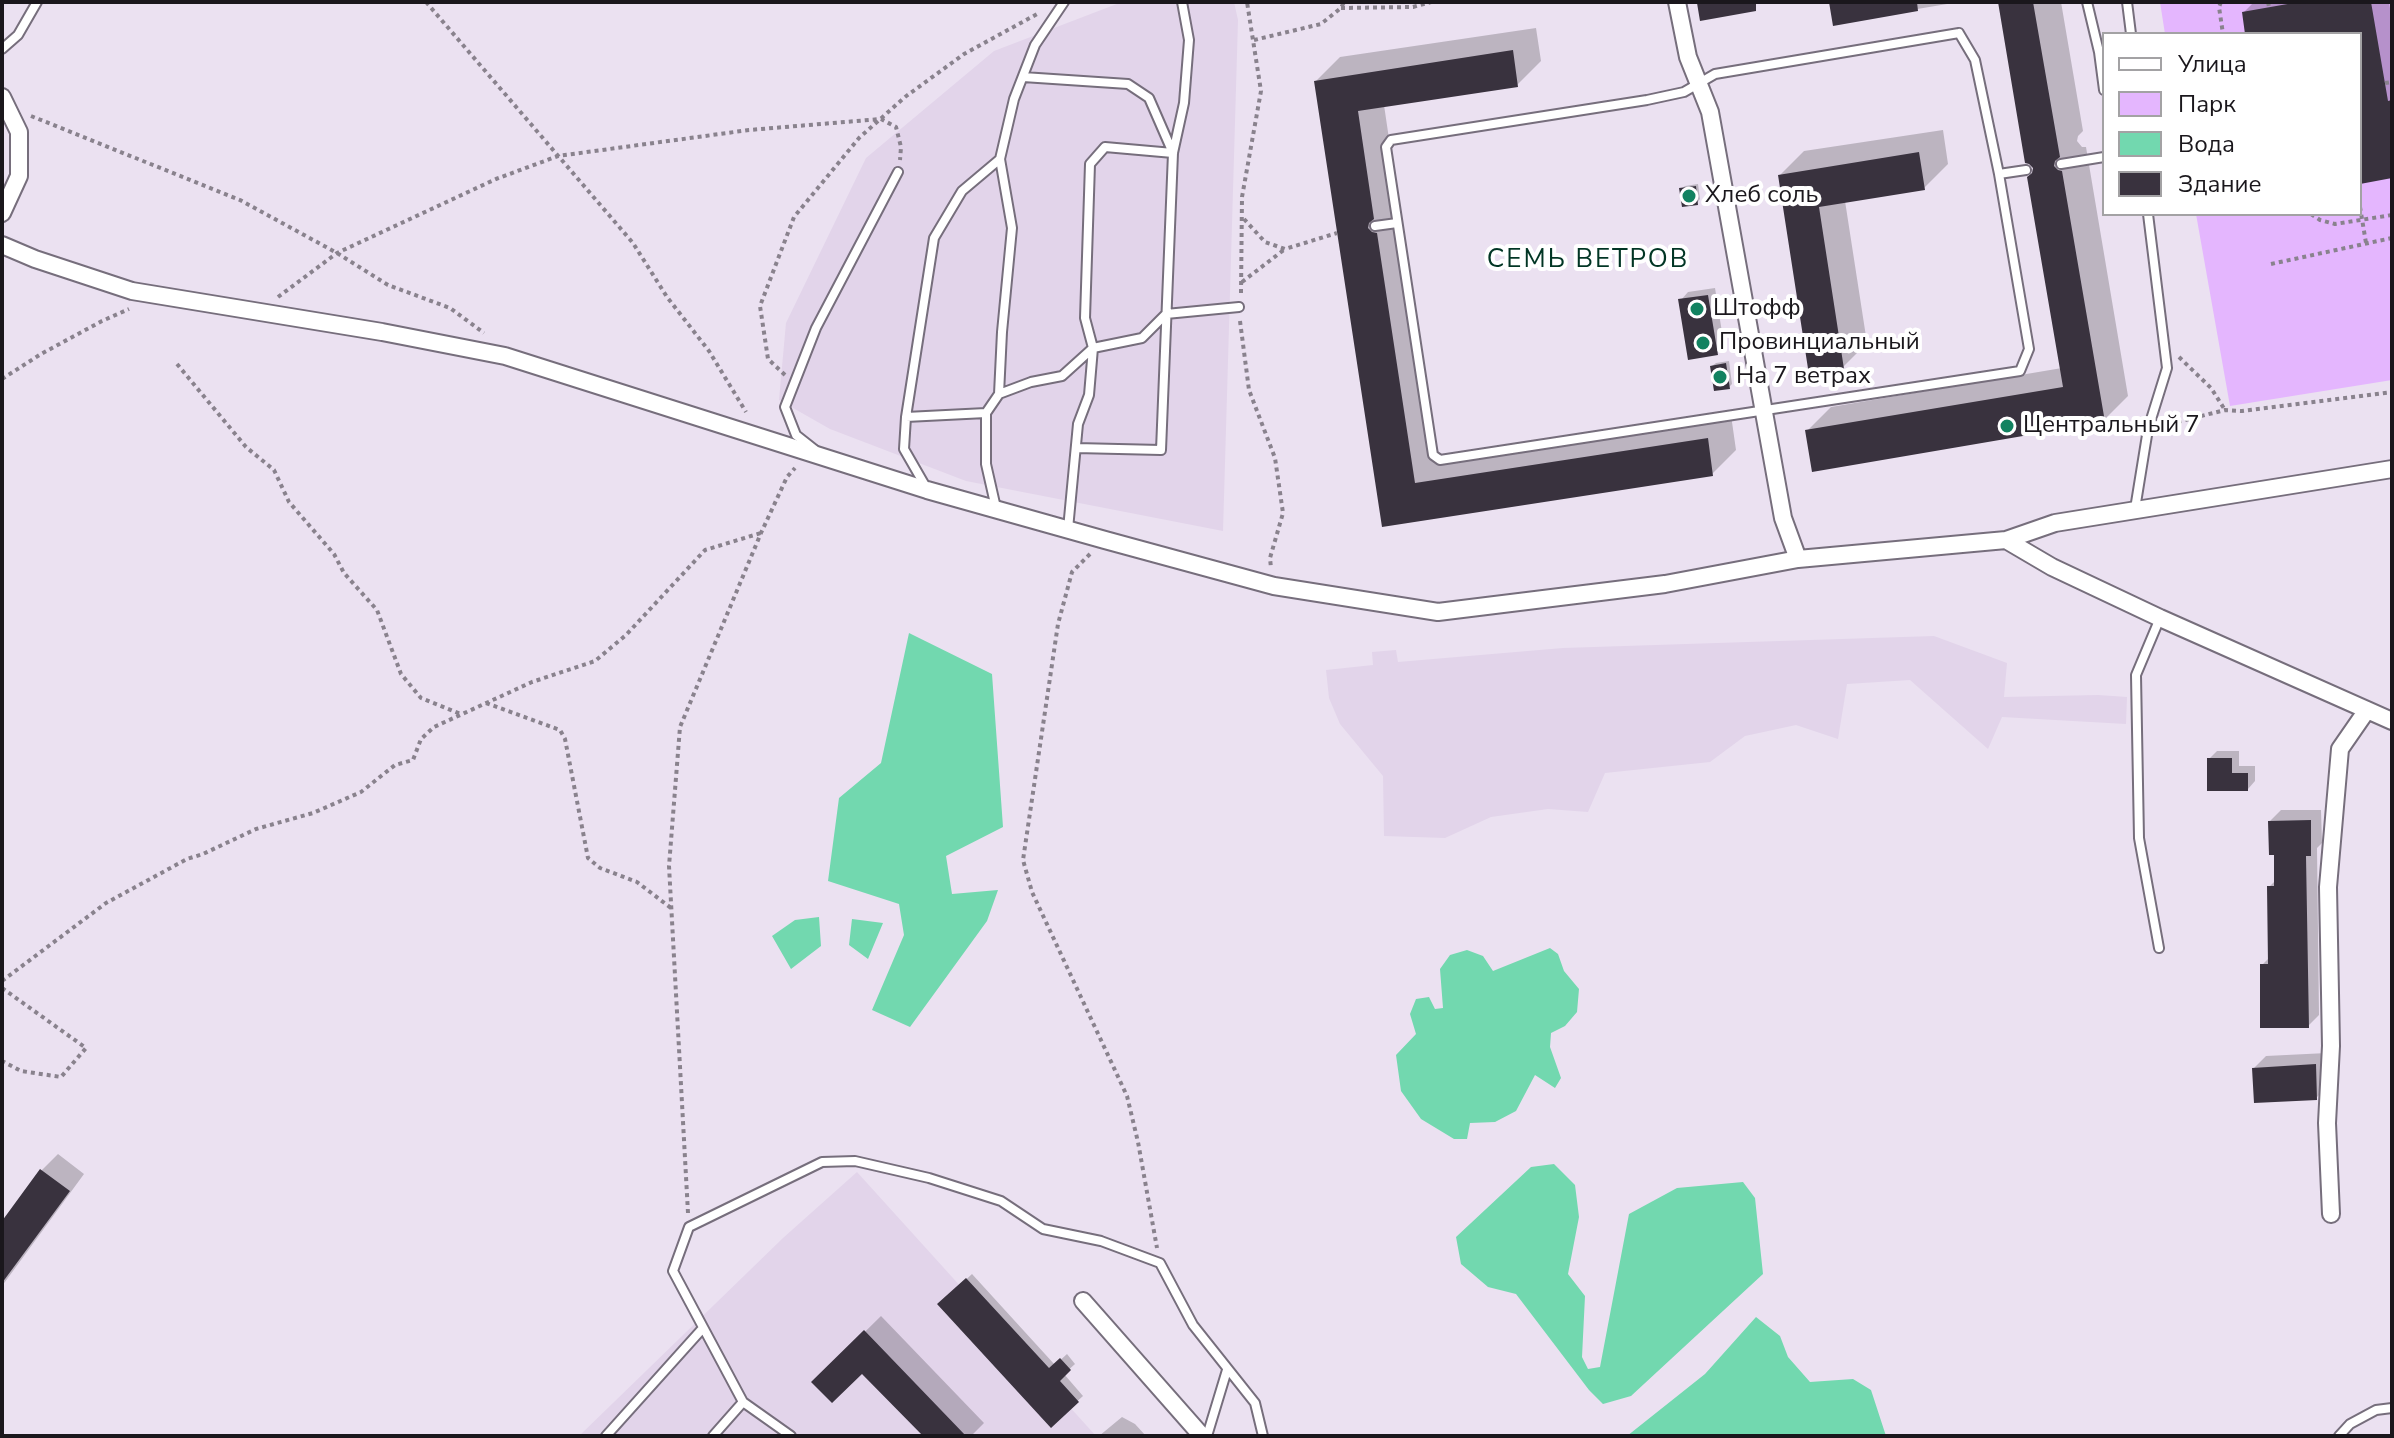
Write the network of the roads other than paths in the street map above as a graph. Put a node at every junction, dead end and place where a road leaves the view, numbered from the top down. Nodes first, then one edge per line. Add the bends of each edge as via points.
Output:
1 (37, 2) edge
2 (1064, 2) edge
3 (1182, 2) edge
4 (1677, 2) edge
5 (2087, 2) edge
6 (2127, 2) edge
7 (2131, 32) edge
8 (2, 49) edge
9 (2102, 75) edge
10 (1023, 77) junction
11 (1699, 82) junction
12 (4, 102) edge
13 (1173, 153) junction
14 (2102, 157) edge
15 (1000, 159) junction
16 (2061, 164) dead end
17 (2026, 170) dead end
18 (898, 172) road end
19 (1999, 174) junction
20 (2, 213) edge
21 (2148, 216) edge
22 (1397, 223) junction
23 (1375, 226) dead end
24 (2, 245) edge
25 (1239, 307) road end
26 (1166, 314) junction
27 (1093, 348) junction
28 (999, 394) junction
29 (1763, 411) junction
30 (986, 413) junction
31 (906, 417) junction
32 (1076, 448) junction
33 (822, 455) junction
34 (2392, 469) edge
35 (927, 490) junction
36 (996, 509) junction
37 (2135, 509) junction
38 (1068, 529) junction
39 (2006, 540) junction
40 (1798, 559) junction
41 (2160, 618) junction
42 (2367, 710) junction
43 (2392, 721) edge
44 (2159, 948) dead end
45 (2331, 1214) dead end
46 (1083, 1301) dead end
47 (703, 1328) junction
48 (1227, 1370) junction
49 (743, 1402) junction
50 (2392, 1408) edge
51 (776, 1432) edge
52 (606, 1436) edge
53 (713, 1436) edge
54 (791, 1436) edge
55 (1205, 1436) edge
56 (1263, 1436) edge
57 (2339, 1436) edge

1 - 8 lane via 18,35
2 - 10 lane via 1035,45
3 - 13 lane via 1189,40
4 - 11 street
5 - 9 lane
6 - 7 lane
10 - 13 lane via 1128,84 1149,98
10 - 15 lane
11 - 19 lane via 1715,74 1959,33 1975,60
11 - 22 lane via 1684,92 1647,100 1391,140 1386,147
11 - 29 street via 1710,112
12 - 20 street via 19,132 19,176
13 - 26 lane
13 - 27 lane via 1105,147 1090,164 1085,318
14 - 16 lane
15 - 28 lane via 1012,228
15 - 31 lane via 962,191 934,238
17 - 19 lane
18 - 33 lane via 816,328 785,407 796,435
19 - 29 lane via 2029,349 2020,371
21 - 37 lane via 2167,368 2148,429
22 - 23 lane
22 - 29 lane via 1433,455 1440,460
24 - 33 street via 132,291 505,356
25 - 26 lane
26 - 27 lane via 1142,338
26 - 32 lane via 1161,450
27 - 28 lane via 1062,376
27 - 32 lane
28 - 30 lane
29 - 40 street via 1783,518
30 - 31 lane
30 - 36 lane via 986,464
31 - 35 lane via 904,449
32 - 38 lane
33 - 35 street
34 - 37 street
35 - 36 street
36 - 38 street
37 - 39 street via 2055,523
38 - 40 street via 1274,586 1438,612 1665,584
39 - 40 street
39 - 41 street
41 - 42 street
41 - 44 lane via 2136,675 2139,838
42 - 43 street
42 - 45 street via 2340,749 2328,887
46 - 55 street
47 - 48 lane via 673,1271 689,1227 822,1162 855,1161 1001,1201 1043,1229 1101,1241 1160,1263 1193,1325
47 - 49 lane
47 - 52 lane
48 - 55 lane
48 - 56 lane via 1255,1403
49 - 51 lane
49 - 53 lane
50 - 57 lane via 2376,1410
51 - 54 lane

